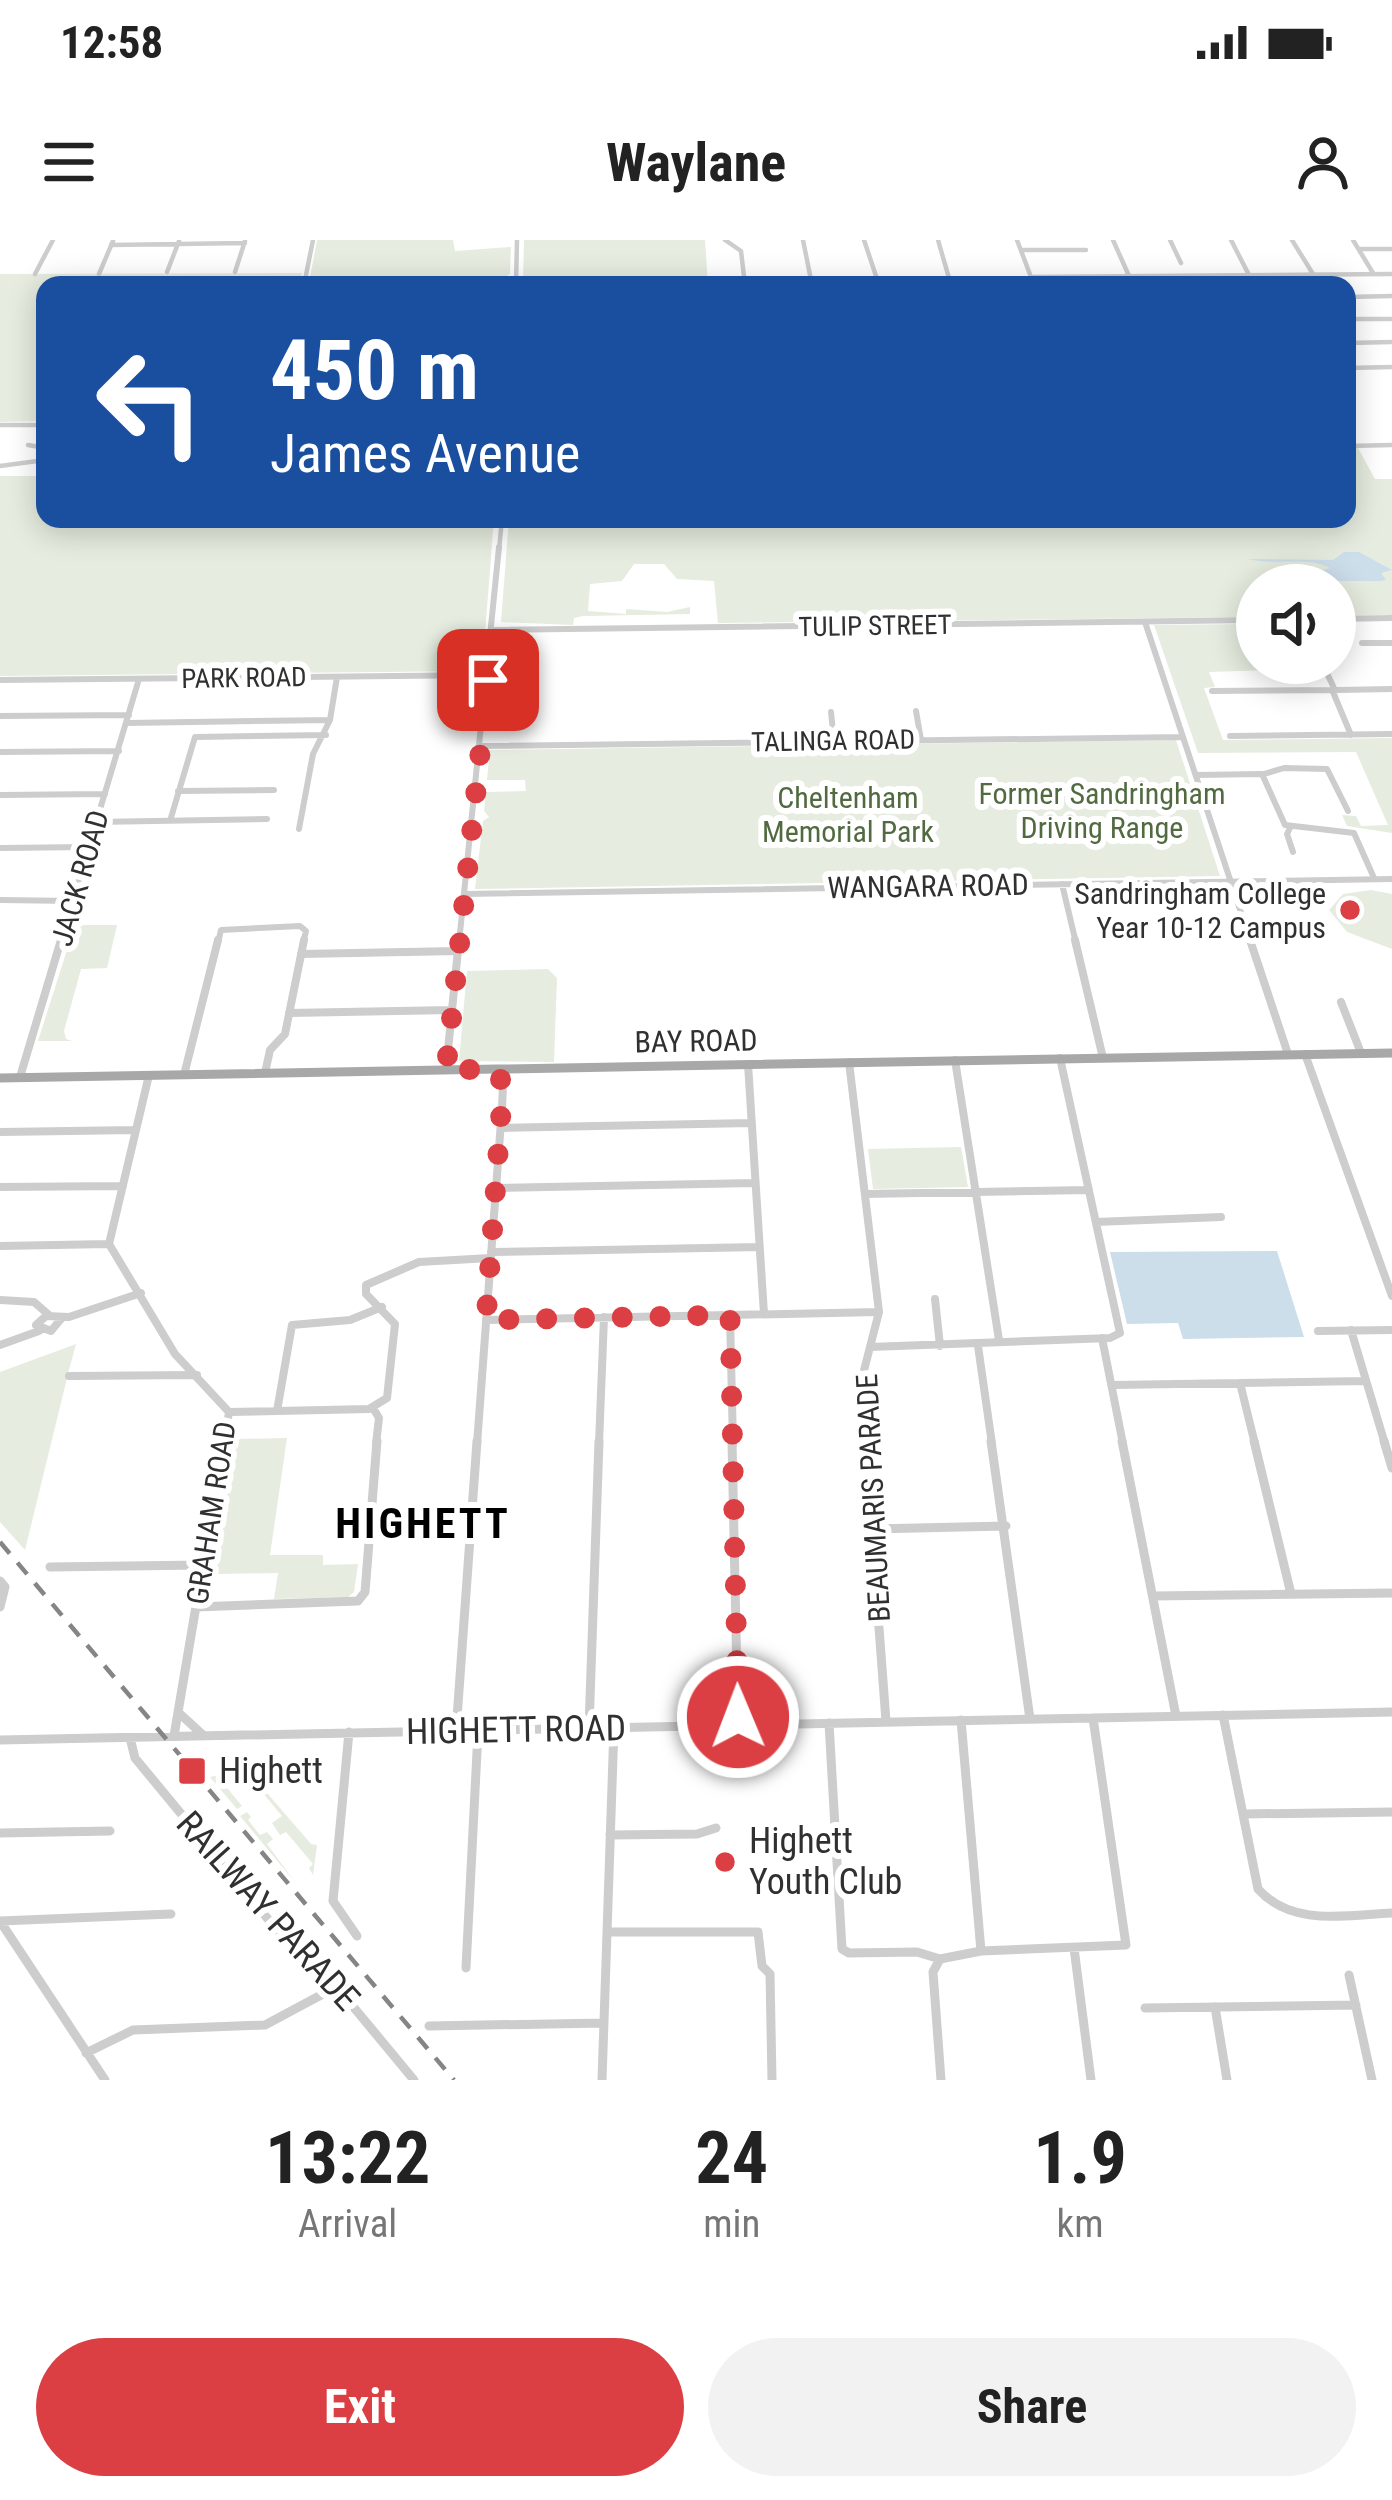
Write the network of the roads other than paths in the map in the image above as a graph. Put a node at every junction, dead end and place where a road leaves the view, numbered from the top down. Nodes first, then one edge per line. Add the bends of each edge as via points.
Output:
1 (53, 240) edge
2 (313, 240) edge
3 (517, 240) edge
4 (725, 240) edge
5 (803, 240) edge
6 (864, 240) edge
7 (938, 240) edge
8 (1017, 240) edge
9 (1113, 240) edge
10 (1170, 240) edge
11 (1231, 240) edge
12 (1292, 240) edge
13 (1353, 240) edge
14 (112, 242) edge
15 (179, 242) edge
16 (245, 242) edge
17 (1359, 249) junction
18 (1392, 249) edge
19 (1021, 250) junction
20 (1086, 250) dead end
21 (1180, 263) dead end
22 (167, 272) dead end
23 (236, 272) dead end
24 (35, 274) dead end
25 (98, 274) dead end
26 (1373, 274) junction
27 (1392, 274) edge
28 (1246, 275) junction
29 (1314, 275) junction
30 (306, 276) edge
31 (516, 276) edge
32 (745, 276) edge
33 (810, 276) edge
34 (876, 276) edge
35 (948, 276) edge
36 (1031, 276) edge
37 (1130, 276) joint
38 (1392, 296) edge
39 (1356, 297) edge
40 (1356, 319) edge
41 (1392, 319) edge
42 (1392, 342) edge
43 (1356, 343) edge
44 (1356, 368) edge
45 (1392, 368) edge
46 (0, 425) edge
47 (36, 425) edge
48 (28, 445) dead end
49 (36, 446) edge
50 (1356, 446) edge
51 (1391, 447) edge
52 (36, 461) edge
53 (0, 466) edge
54 (501, 528) edge
55 (1392, 618) edge
56 (1356, 619) edge
57 (1236, 620) edge
58 (1145, 622) junction
59 (493, 630) junction
60 (1362, 643) dead end
61 (1392, 643) edge
62 (489, 675) junction
63 (338, 677) junction
64 (139, 679) junction
65 (0, 680) edge
66 (1331, 684) edge
67 (1333, 689) junction
68 (1392, 689) edge
69 (1212, 691) dead end
70 (916, 711) dead end
71 (831, 712) dead end
72 (0, 716) edge
73 (128, 719) junction
74 (330, 721) junction
75 (1352, 732) junction
76 (1392, 734) edge
77 (326, 735) junction
78 (1230, 736) dead end
79 (1184, 737) junction
80 (921, 740) junction
81 (834, 741) junction
82 (482, 746) junction
83 (0, 752) edge
84 (118, 752) junction
85 (1262, 774) junction
86 (1196, 775) junction
87 (274, 790) dead end
88 (178, 791) junction
89 (105, 794) junction
90 (0, 795) edge
91 (1348, 811) dead end
92 (267, 819) dead end
93 (170, 821) junction
94 (96, 822) junction
95 (1290, 828) junction
96 (299, 829) dead end
97 (89, 847) junction
98 (0, 848) edge
99 (1293, 852) dead end
100 (1375, 879) junction
101 (1392, 879) edge
102 (1231, 881) junction
103 (1062, 884) junction
104 (465, 894) junction
105 (0, 900) edge
106 (75, 900) junction
107 (458, 951) junction
108 (301, 954) junction
109 (1341, 1002) dead end
110 (452, 1010) junction
111 (289, 1012) junction
112 (1361, 1053) junction
113 (1392, 1053) edge
114 (1288, 1054) junction
115 (1305, 1054) junction
116 (1060, 1058) junction
117 (1103, 1058) junction
118 (955, 1060) junction
119 (849, 1063) junction
120 (748, 1064) junction
121 (496, 1069) junction
122 (513, 1069) junction
123 (446, 1070) junction
124 (265, 1073) junction
125 (149, 1075) junction
126 (184, 1075) junction
127 (20, 1077) junction
128 (0, 1078) edge
129 (503, 1085) junction
130 (751, 1123) junction
131 (500, 1128) junction
132 (136, 1130) junction
133 (0, 1132) edge
134 (755, 1183) junction
135 (123, 1186) junction
136 (0, 1187) edge
137 (496, 1188) junction
138 (1089, 1190) junction
139 (977, 1192) junction
140 (865, 1194) junction
141 (1221, 1217) dead end
142 (1096, 1222) junction
143 (110, 1244) junction
144 (0, 1246) edge
145 (759, 1247) junction
146 (490, 1255) junction
147 (136, 1294) junction
148 (1392, 1296) edge
149 (935, 1299) dead end
150 (0, 1300) edge
151 (382, 1307) junction
152 (878, 1312) junction
153 (764, 1314) junction
154 (49, 1315) junction
155 (730, 1315) junction
156 (604, 1317) junction
157 (486, 1320) junction
158 (61, 1322) junction
159 (41, 1330) junction
160 (1351, 1330) junction
161 (1392, 1330) edge
162 (1318, 1331) dead end
163 (1109, 1337) junction
164 (1002, 1340) junction
165 (0, 1345) edge
166 (981, 1345) junction
167 (940, 1346) junction
168 (870, 1347) junction
169 (194, 1372) junction
170 (68, 1376) dead end
171 (1366, 1382) junction
172 (1240, 1383) junction
173 (1113, 1385) junction
174 (373, 1408) junction
175 (277, 1411) junction
176 (230, 1412) junction
177 (1392, 1468) edge
178 (1006, 1526) junction
179 (872, 1529) junction
180 (203, 1565) junction
181 (50, 1567) dead end
182 (0, 1581) edge
183 (1392, 1593) edge
184 (1292, 1594) junction
185 (1154, 1596) junction
186 (196, 1606) junction
187 (0, 1607) edge
188 (178, 1712) junction
189 (1392, 1712) edge
190 (1223, 1715) junction
191 (1176, 1716) junction
192 (1093, 1718) junction
193 (1030, 1719) junction
194 (961, 1720) junction
195 (886, 1721) junction
196 (829, 1723) junction
197 (738, 1725) junction
198 (614, 1727) junction
199 (589, 1728) junction
200 (349, 1732) junction
201 (456, 1732) junction
202 (478, 1732) junction
203 (174, 1736) junction
204 (205, 1736) junction
205 (130, 1738) junction
206 (0, 1740) edge
207 (1392, 1812) edge
208 (1243, 1814) junction
209 (716, 1828) dead end
210 (110, 1832) dead end
211 (0, 1833) edge
212 (610, 1834) junction
213 (1392, 1913) edge
214 (171, 1914) dead end
215 (0, 1921) edge
216 (608, 1932) junction
217 (358, 1936) dead end
218 (1074, 1948) junction
219 (981, 1951) junction
220 (940, 1959) junction
221 (466, 1968) dead end
222 (1349, 1975) dead end
223 (336, 1987) junction
224 (1355, 2005) junction
225 (1214, 2007) junction
226 (1145, 2008) dead end
227 (604, 2023) junction
228 (429, 2026) dead end
229 (86, 2053) junction
230 (105, 2080) edge
231 (414, 2080) edge
232 (602, 2080) edge
233 (772, 2080) edge
234 (941, 2080) edge
235 (1091, 2080) edge
236 (1227, 2080) edge
237 (1372, 2080) edge

1 - 24 street
2 - 30 street
3 - 31 street
4 - 32 street via 741,251
5 - 33 street
6 - 34 street
7 - 35 street
8 - 19 street
9 - 37 street
10 - 21 street
11 - 28 street
12 - 29 street
13 - 17 street
14 - 15 street
14 - 25 street
15 - 16 street
15 - 22 street
16 - 23 street
17 - 18 street
17 - 26 street
19 - 20 street
19 - 36 street
26 - 27 street
26 - 29 street
28 - 29 street
28 - 37 street
38 - 39 street
40 - 41 street
42 - 43 street
44 - 45 street
46 - 47 street
48 - 49 street
50 - 51 street
52 - 53 street
54 - 59 street
55 - 56 street
57 - 58 street, TULIP STREET
58 - 59 street, TULIP STREET
58 - 79 street
59 - 62 street
60 - 61 street
62 - 63 street, PARK ROAD
62 - 82 street
63 - 64 street, PARK ROAD
63 - 74 street
64 - 65 street, PARK ROAD
64 - 73 street, JACK ROAD
66 - 67 street
67 - 68 street
67 - 69 street
67 - 75 street
70 - 80 street
71 - 81 street
72 - 73 street
73 - 74 street
73 - 84 street, JACK ROAD
74 - 77 street
75 - 76 street
75 - 78 street
77 - 88 street via 195,736
77 - 96 street via 313,754
79 - 80 street, TALINGA ROAD
79 - 86 street
80 - 81 street, TALINGA ROAD
81 - 82 street, TALINGA ROAD
82 - 104 street
83 - 84 street
84 - 89 street, JACK ROAD
85 - 86 street
85 - 91 street via 1328,770
85 - 95 street
86 - 102 street
87 - 88 street
88 - 93 street
89 - 90 street
89 - 94 street, JACK ROAD
92 - 93 street
93 - 94 street
94 - 97 street, JACK ROAD
95 - 99 street
95 - 100 street via 1354,833
97 - 98 street
97 - 106 street, JACK ROAD
100 - 101 street, WANGARA ROAD
100 - 102 street, WANGARA ROAD
102 - 103 street, WANGARA ROAD
102 - 114 street
103 - 104 street, WANGARA ROAD
103 - 117 street
104 - 107 street
105 - 106 street
106 - 127 street, JACK ROAD
107 - 108 street
107 - 110 street
108 - 111 street
108 - 126 street via 306,930 298,926 223,929
109 - 112 street
110 - 111 street
110 - 123 street
111 - 124 street
112 - 113 main road, BAY ROAD
112 - 115 main road, BAY ROAD
114 - 115 main road, BAY ROAD
114 - 117 main road, BAY ROAD
115 - 148 street
116 - 117 main road, BAY ROAD
116 - 118 main road, BAY ROAD
116 - 138 street
118 - 119 main road, BAY ROAD
118 - 139 street
119 - 120 main road, BAY ROAD
119 - 140 street, BEAUMARIS PARADE
120 - 122 main road, BAY ROAD
120 - 130 street
121 - 122 main road, BAY ROAD
121 - 123 main road, BAY ROAD
121 - 129 street
122 - 129 street
123 - 124 main road, BAY ROAD
124 - 126 main road, BAY ROAD
125 - 126 main road, BAY ROAD
125 - 127 main road, BAY ROAD
125 - 132 street
127 - 128 main road, BAY ROAD
129 - 131 street
130 - 131 street
130 - 134 street
131 - 137 street
132 - 133 street
132 - 135 street
134 - 137 street
134 - 145 street
135 - 136 street
135 - 143 street
137 - 146 street
138 - 139 street
138 - 142 street
139 - 140 street
139 - 164 street
140 - 152 street, BEAUMARIS PARADE
141 - 142 street
142 - 163 street via 1120,1330
143 - 144 street
143 - 147 street, GRAHAM ROAD
145 - 146 street
145 - 153 street
146 - 151 street via 395,1269 364,1290
146 - 157 street
147 - 158 street
147 - 169 street, GRAHAM ROAD
149 - 167 street
150 - 154 street via 34,1302
151 - 174 street via 395,1324 387,1398
151 - 175 street via 350,1320 292,1324
152 - 153 street
152 - 168 street, BEAUMARIS PARADE
153 - 155 street
154 - 158 street
154 - 159 street via 36,1323
155 - 156 street
155 - 197 street
156 - 157 street
156 - 199 street
157 - 201 street
158 - 159 street
159 - 165 street
160 - 161 street
160 - 162 street
160 - 171 street
163 - 164 street
163 - 173 street
164 - 166 street
166 - 167 street
166 - 178 street
167 - 168 street
168 - 179 street, BEAUMARIS PARADE via 861,1382
169 - 170 street
169 - 176 street, GRAHAM ROAD
171 - 172 street
171 - 177 street
172 - 173 street
172 - 184 street
173 - 185 street
174 - 175 street
174 - 186 street via 375,1503 358,1600
175 - 176 street
176 - 180 street, GRAHAM ROAD
178 - 179 street
178 - 193 street
179 - 195 street, BEAUMARIS PARADE
180 - 181 street
180 - 186 street, GRAHAM ROAD
182 - 187 street
183 - 184 street
184 - 185 street
185 - 191 street
186 - 188 street, GRAHAM ROAD
188 - 203 street, GRAHAM ROAD
188 - 204 street
189 - 190 street, HIGHETT ROAD
190 - 191 street, HIGHETT ROAD
190 - 208 street
191 - 192 street, HIGHETT ROAD
192 - 193 street, HIGHETT ROAD
192 - 218 street via 1126,1945
193 - 194 street, HIGHETT ROAD
194 - 195 street, HIGHETT ROAD
194 - 219 street
195 - 196 street, HIGHETT ROAD
196 - 197 street, HIGHETT ROAD
196 - 220 street via 843,1951
197 - 198 street, HIGHETT ROAD
198 - 199 street, HIGHETT ROAD
198 - 212 street
199 - 202 street, HIGHETT ROAD
200 - 201 street, HIGHETT ROAD
200 - 204 street, HIGHETT ROAD
200 - 217 street via 333,1901
201 - 202 street, HIGHETT ROAD
202 - 221 street
203 - 204 street, HIGHETT ROAD
203 - 205 street, HIGHETT ROAD
205 - 206 street, HIGHETT ROAD
205 - 223 street, RAILWAY PARADE via 135,1758 237,1883 304,1963
207 - 208 street
208 - 213 street via 1258,1889 1272,1906 1295,1914
209 - 212 street
210 - 211 street
212 - 216 street
214 - 215 street
215 - 229 street
216 - 227 street
216 - 233 street via 758,1932 770,1974
218 - 219 street
218 - 235 street
219 - 220 street
220 - 234 street via 933,1972
222 - 224 street
223 - 229 street via 265,2025 133,2030
223 - 231 street, RAILWAY PARADE
224 - 225 street
224 - 237 street
225 - 226 street
225 - 236 street
227 - 228 street
227 - 232 street
229 - 230 street

